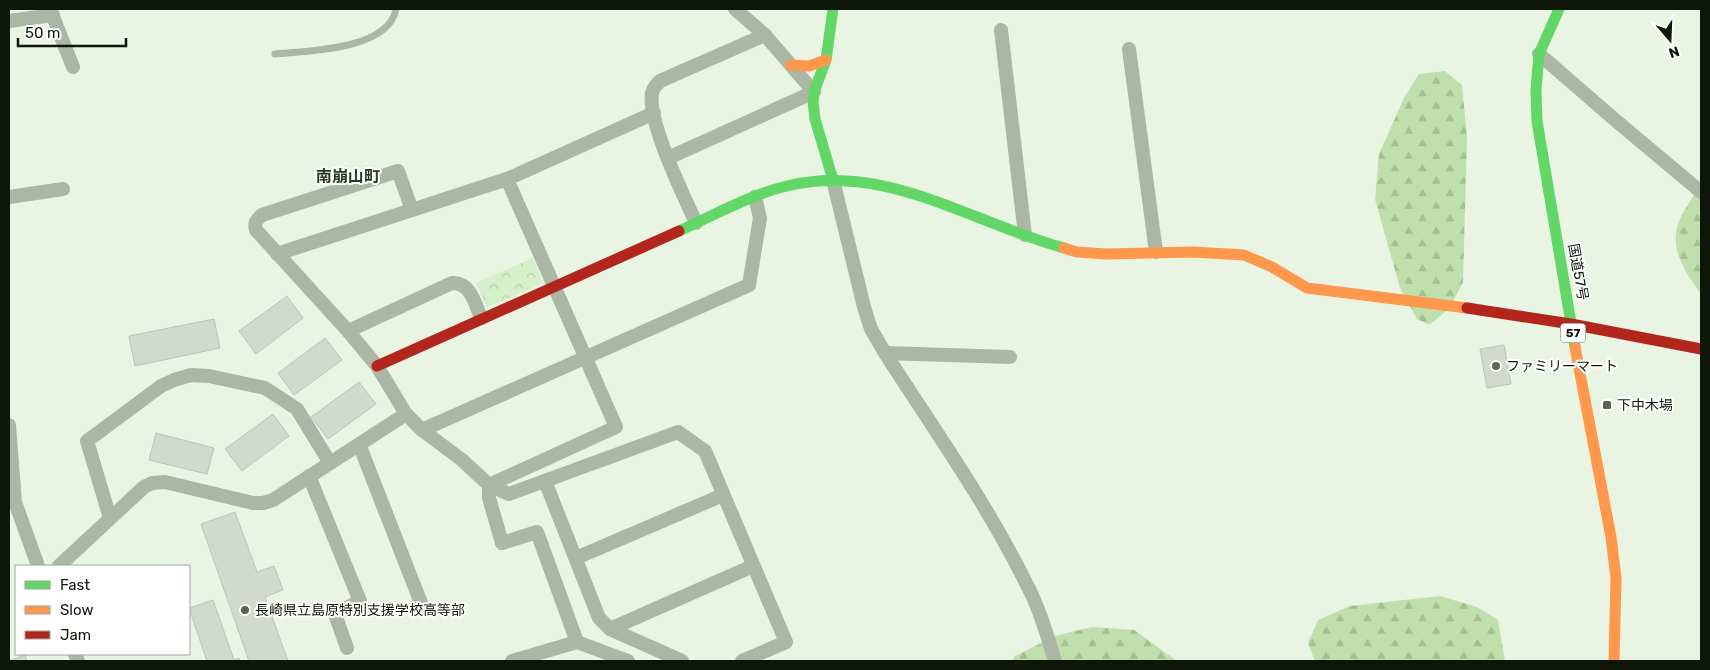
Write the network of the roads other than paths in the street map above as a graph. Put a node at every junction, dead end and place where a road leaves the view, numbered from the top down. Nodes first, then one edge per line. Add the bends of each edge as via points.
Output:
1 (396, 9) edge
2 (735, 9) edge
3 (833, 9) edge
4 (1559, 9) edge
5 (52, 12) edge
6 (9, 21) edge
7 (1001, 30) dead end
8 (765, 35) junction
9 (1129, 50) dead end
10 (275, 54) dead end
11 (1539, 54) junction
12 (826, 60) junction
13 (791, 65) junction
14 (73, 66) dead end
15 (814, 92) junction
16 (654, 113) junction
17 (668, 158) junction
18 (507, 179) junction
19 (833, 180) junction
20 (63, 189) dead end
21 (1701, 192) edge
22 (9, 197) edge
23 (755, 197) junction
24 (412, 210) junction
25 (696, 223) junction
26 (1025, 235) junction
27 (1156, 252) junction
28 (277, 254) junction
29 (554, 286) junction
30 (481, 318) junction
31 (1571, 324) junction
32 (348, 331) junction
33 (1701, 349) edge
34 (884, 353) junction
35 (1010, 357) dead end
36 (586, 358) junction
37 (376, 366) junction
38 (406, 414) junction
39 (9, 425) edge
40 (422, 430) junction
41 (359, 444) junction
42 (330, 463) junction
43 (310, 476) junction
44 (545, 480) junction
45 (489, 485) junction
46 (723, 495) junction
47 (110, 518) junction
48 (576, 558) junction
49 (38, 565) edge
50 (60, 565) edge
51 (753, 566) junction
52 (421, 603) dead end
53 (610, 629) junction
54 (577, 642) junction
55 (347, 648) dead end
56 (512, 661) edge
57 (628, 661) edge
58 (682, 661) edge
59 (742, 661) edge
60 (1055, 661) edge
61 (1614, 661) edge

1 - 10 lane via 391,21 383,28 354,44
2 - 8 street
3 - 12 main road
4 - 11 main road, 国道57号 / 57
5 - 6 street
5 - 14 street
7 - 26 street
8 - 13 street
8 - 16 street via 660,81 651,96
9 - 27 street
11 - 21 street
11 - 31 main road, 国道57号 / 57 via 1537,121
12 - 13 main road via 809,66
12 - 15 main road
13 - 15 street
15 - 17 street
15 - 19 main road via 815,119
16 - 17 street
16 - 18 street
17 - 25 street
18 - 24 street
18 - 29 street
19 - 23 main road via 802,182
19 - 26 main road via 912,192
19 - 34 street via 864,307
20 - 22 street
23 - 25 main road
23 - 36 street via 760,218 749,285
24 - 28 street
24 - 28 street via 398,171 262,215 254,225
25 - 29 main road
26 - 27 main road via 1077,252
27 - 31 main road via 1244,255 1307,288
28 - 32 street
29 - 30 main road
29 - 36 street
30 - 32 street via 468,289 452,283
30 - 37 main road
31 - 33 main road
31 - 61 main road, 国道57号 / 57 via 1611,537 1616,578
32 - 37 street
34 - 35 street
34 - 60 street via 981,502 1022,576
36 - 40 street
36 - 45 street via 616,427
37 - 38 street
38 - 40 street
38 - 41 street
39 - 49 street via 15,502
40 - 45 street
41 - 42 street
41 - 52 street
42 - 43 street
42 - 47 street via 297,409 265,388 208,376 174,380 161,386 88,441
43 - 47 street via 263,503 165,482 152,483
43 - 55 street via 360,601 335,614
44 - 45 street via 509,494
44 - 46 street via 678,432 705,451
44 - 48 street
45 - 54 street via 489,498 502,543 537,532
46 - 48 street
46 - 51 street
47 - 50 street
48 - 53 street via 599,618
51 - 53 street
51 - 59 street via 786,642
53 - 58 street
54 - 56 street
54 - 57 street

